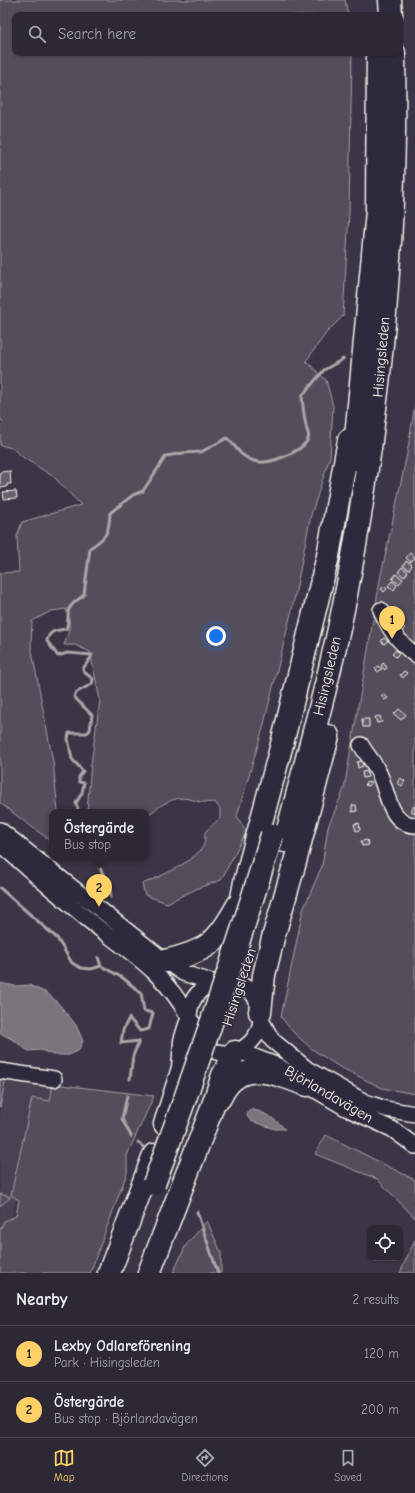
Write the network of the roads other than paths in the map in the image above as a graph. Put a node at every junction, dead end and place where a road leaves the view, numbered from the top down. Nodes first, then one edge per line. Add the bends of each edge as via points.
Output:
1 (376, 0) edge
2 (390, 0) edge
3 (376, 12) edge
4 (391, 12) edge
5 (378, 56) edge
6 (394, 56) edge
7 (365, 362) junction
8 (356, 539) junction
9 (381, 610) dead end
10 (415, 655) edge
11 (361, 745) dead end
12 (415, 825) edge
13 (0, 830) edge
14 (279, 838) junction
15 (0, 844) edge
16 (240, 902) junction
17 (165, 961) junction
18 (217, 982) junction
19 (260, 1016) junction
20 (189, 1021) junction
21 (236, 1051) junction
22 (0, 1071) edge
23 (54, 1079) dead end
24 (307, 1085) junction
25 (211, 1110) junction
26 (415, 1114) edge
27 (415, 1146) edge
28 (109, 1273) edge
29 (121, 1273) edge
30 (135, 1273) edge
31 (149, 1273) edge

1 - 3 highway
2 - 4 highway
5 - 7 highway, Hisingsleden via 377,211
6 - 8 highway, Hisingsleden via 395,118 386,311 373,432
7 - 14 highway, Hisingsleden via 344,539
7 - 16 highway via 328,556
8 - 14 highway, Hisingsleden via 316,727
8 - 19 highway via 355,606 348,652 315,790 264,975
9 - 10 street via 390,630
11 - 12 street via 378,770 395,815 404,823
13 - 17 street
14 - 29 highway, Hisingsleden, bridge
14 - 30 highway, Hisingsleden via 215,1062
15 - 20 street via 87,919 140,958 173,990
16 - 17 highway via 216,940 191,955
16 - 18 highway via 233,939
17 - 18 street via 183,973
18 - 19 street via 235,983 246,988 257,1001
18 - 20 street via 206,986 196,996 190,1008
19 - 21 street via 254,1038
19 - 26 street, Björlandavägen via 272,1040 307,1069 365,1102
20 - 21 street via 197,1041 206,1048 223,1053
20 - 28 highway via 184,1068 160,1140
21 - 24 street, Björlandavägen via 278,1066
21 - 25 highway via 223,1075
22 - 23 street
24 - 25 highway via 270,1071 242,1074 229,1083 219,1102
24 - 27 street, Björlandavägen via 346,1108 392,1129
25 - 31 highway

